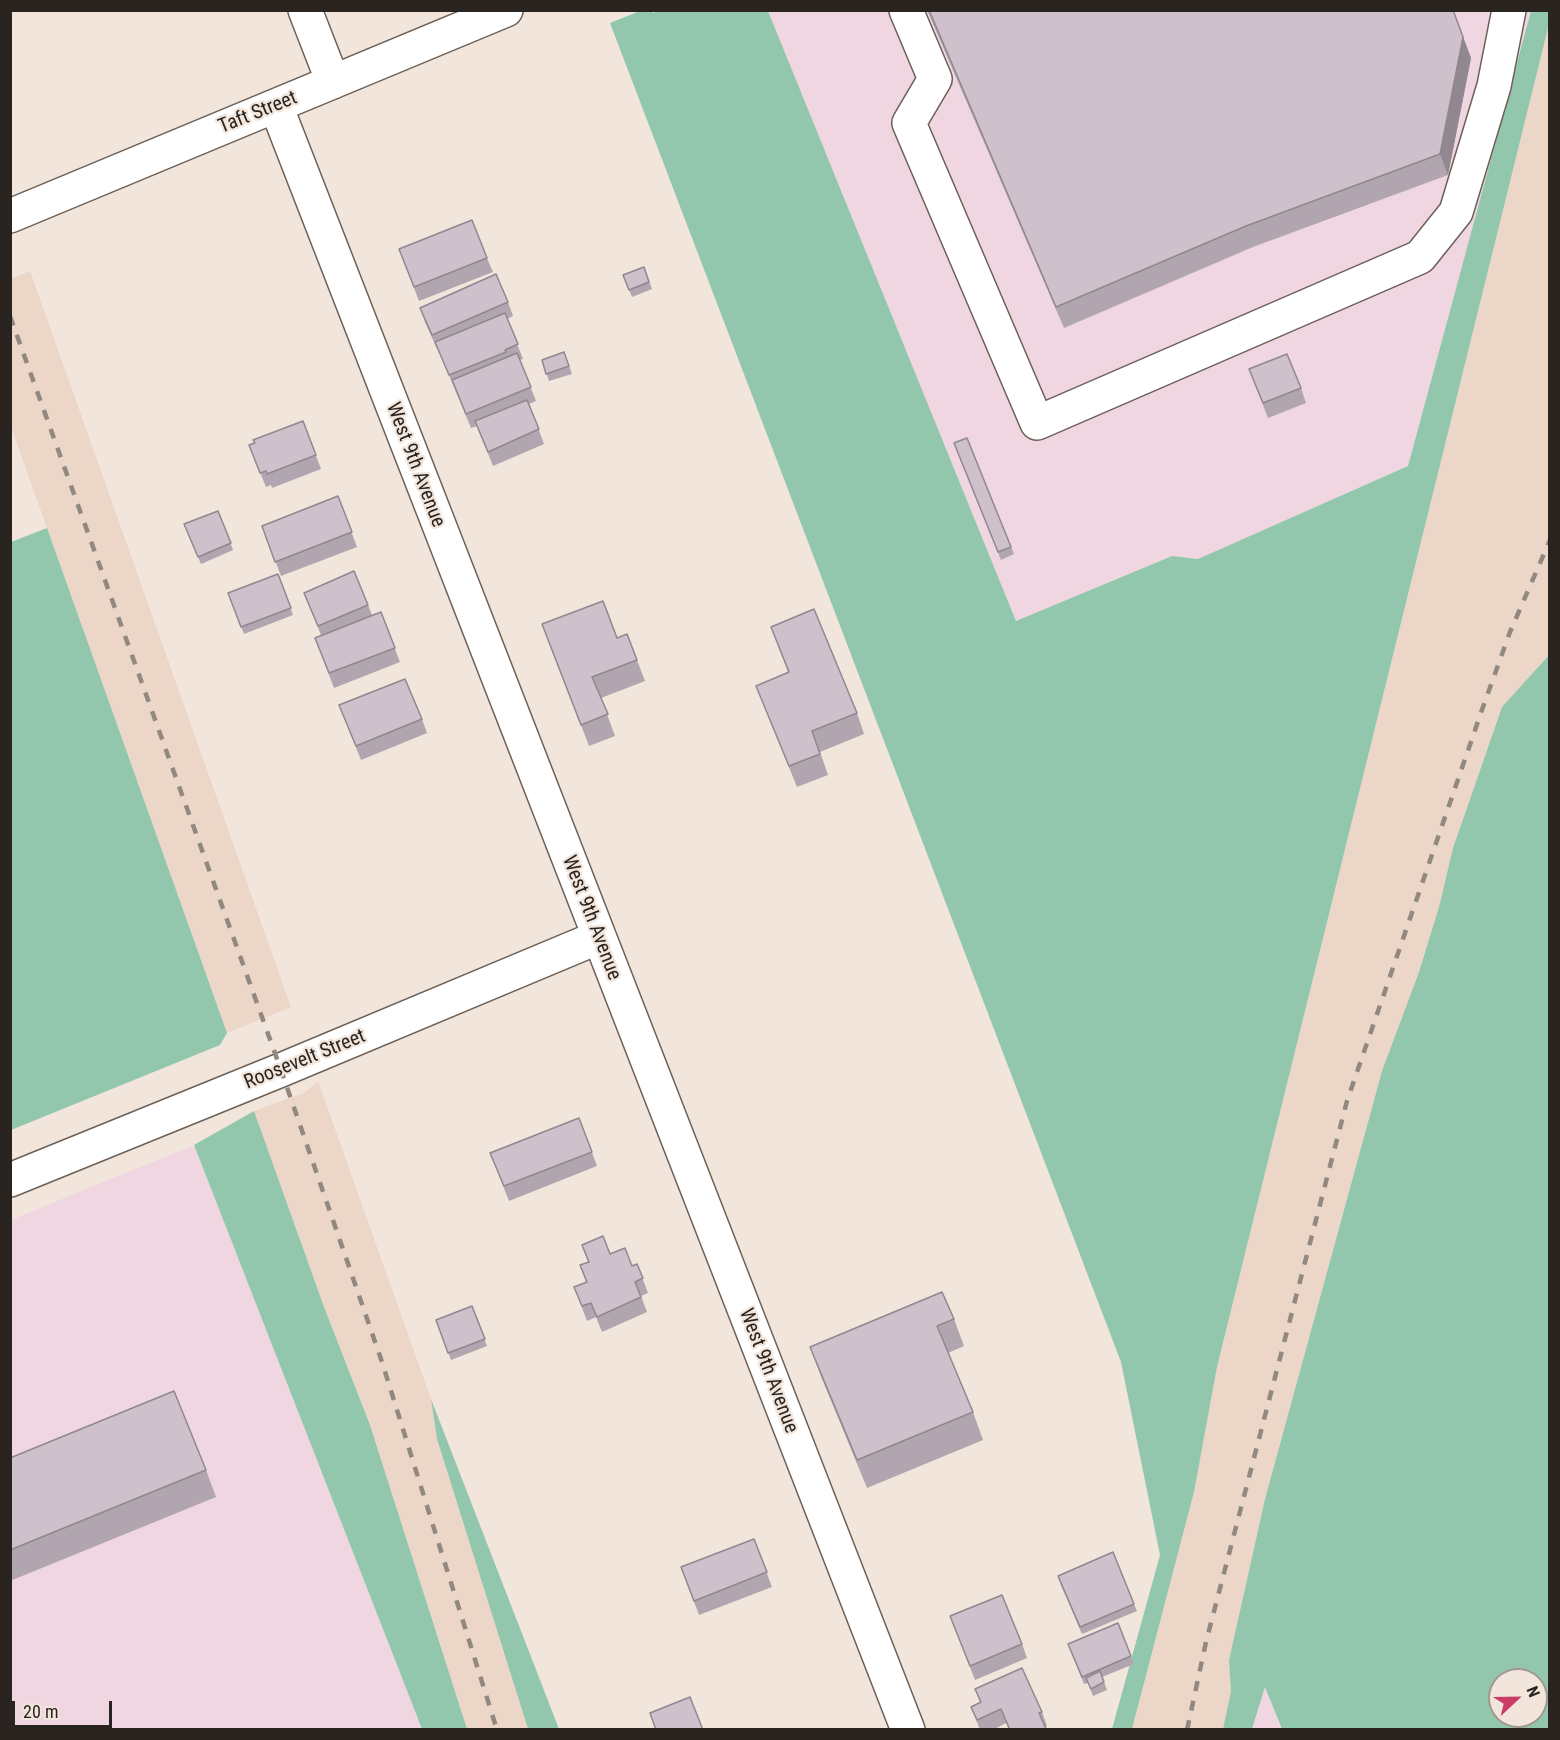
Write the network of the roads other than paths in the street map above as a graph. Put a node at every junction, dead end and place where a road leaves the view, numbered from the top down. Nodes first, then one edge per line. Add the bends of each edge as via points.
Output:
1 (305, 10) edge
2 (506, 10) edge
3 (906, 10) edge
4 (1509, 10) edge
5 (333, 82) junction
6 (276, 106) junction
7 (10, 216) edge
8 (599, 937) junction
9 (10, 1180) edge
10 (908, 1730) edge

1 - 5 street
2 - 5 street, Taft Street
3 - 4 street via 935,79 909,123 1037,423 1420,257 1456,212 1494,86
5 - 6 street, Taft Street
6 - 7 street, Taft Street
6 - 8 street, West 9th Avenue
8 - 9 street, Roosevelt Street
8 - 10 street, West 9th Avenue

